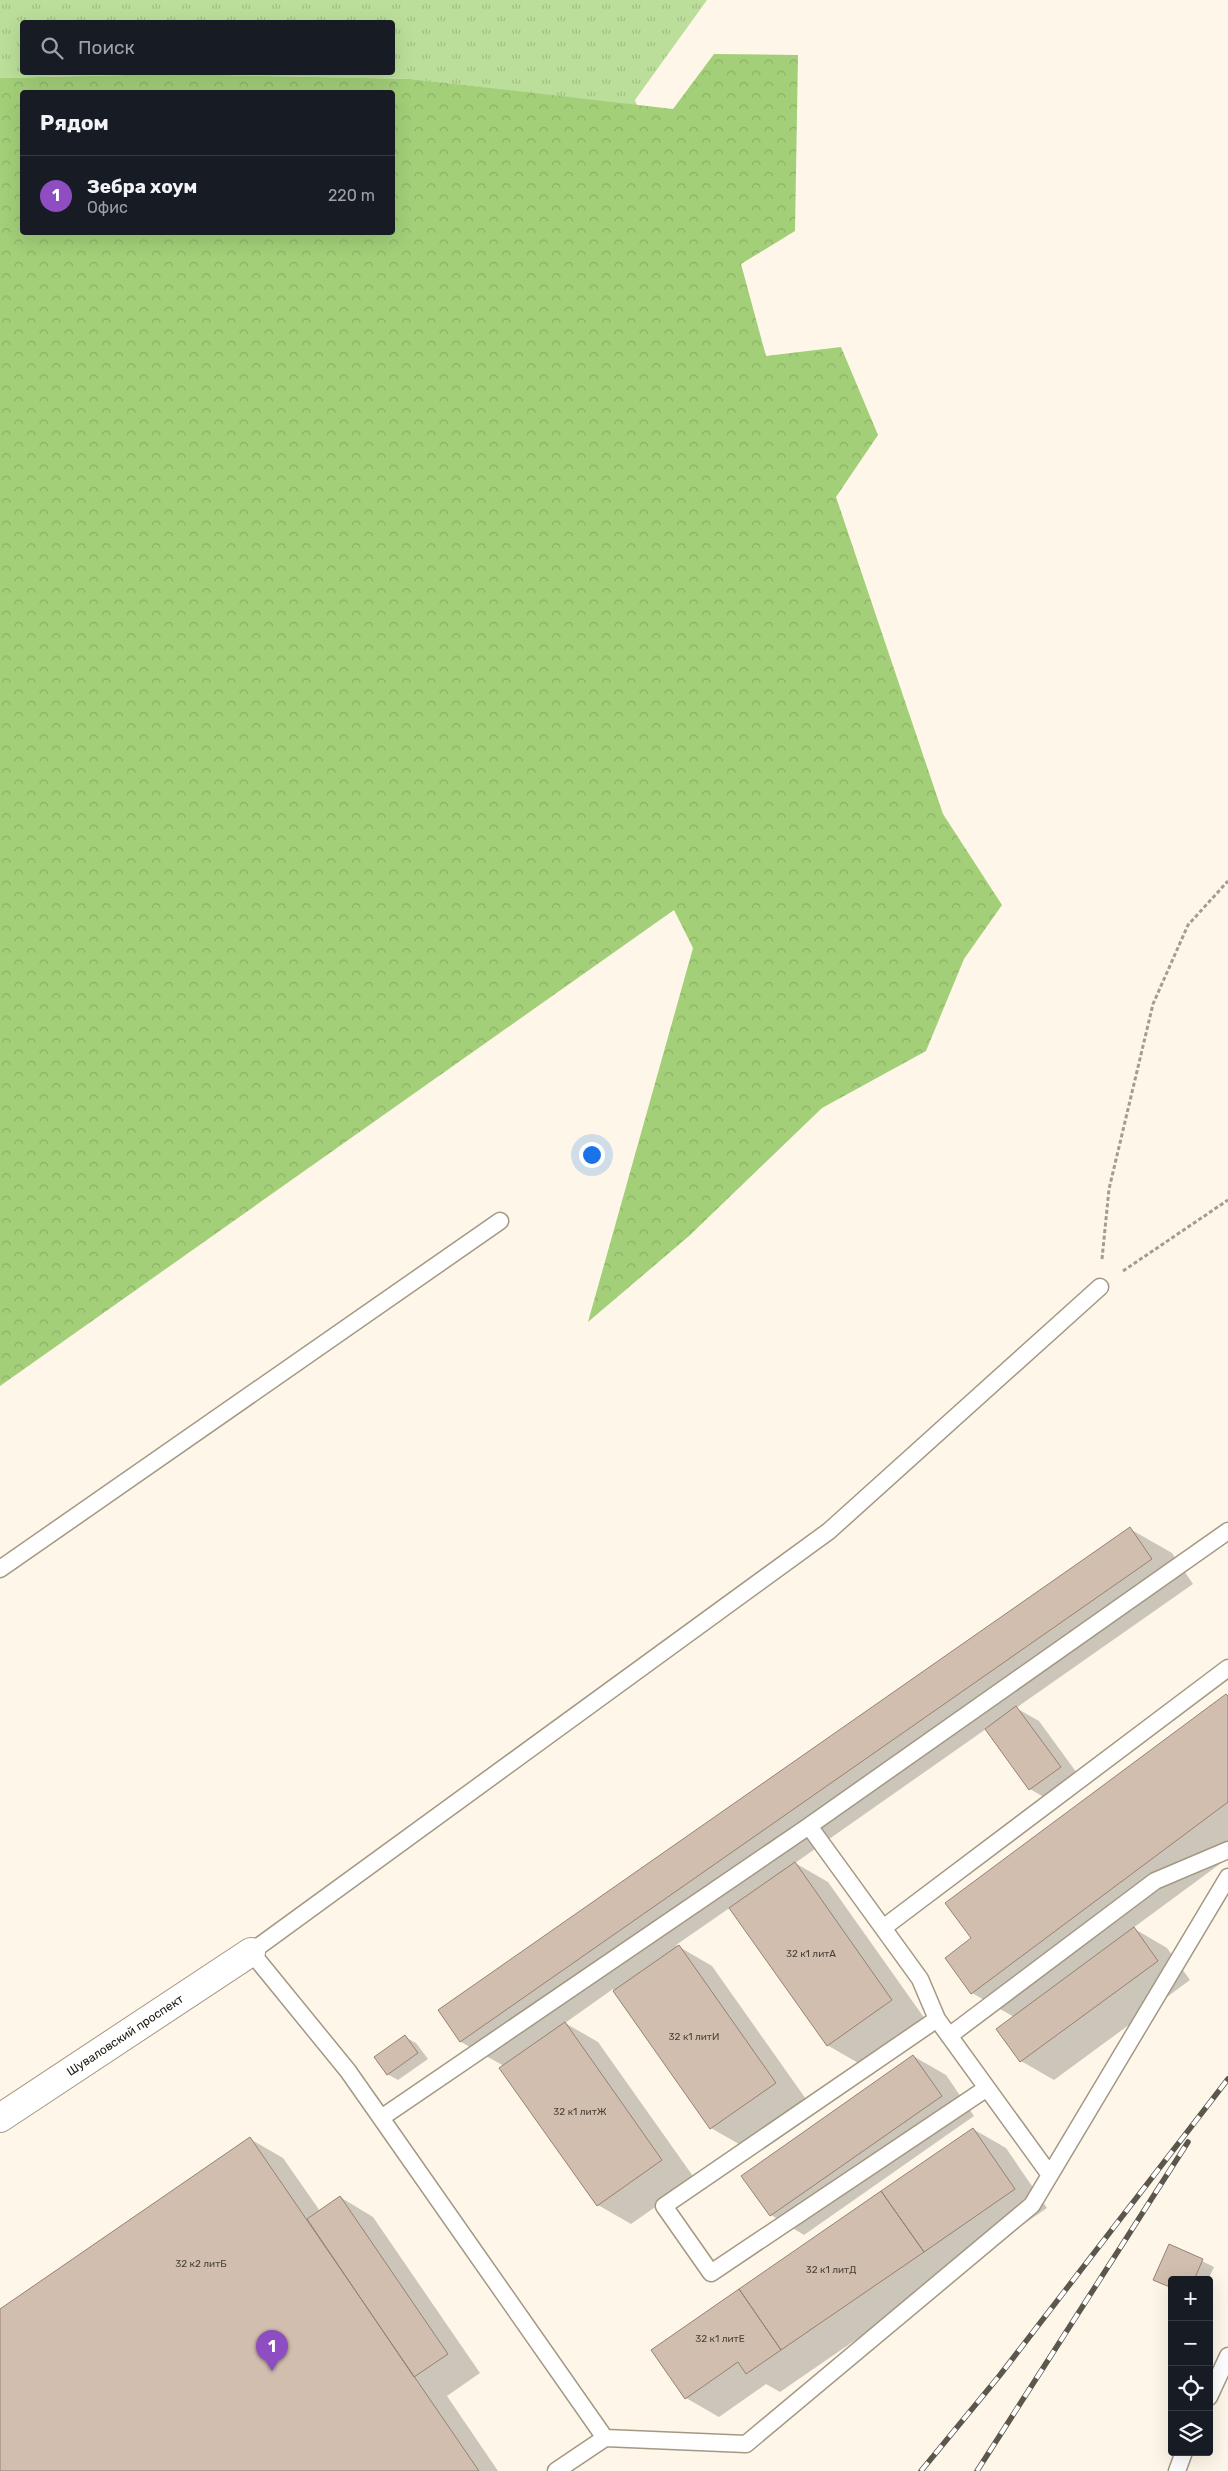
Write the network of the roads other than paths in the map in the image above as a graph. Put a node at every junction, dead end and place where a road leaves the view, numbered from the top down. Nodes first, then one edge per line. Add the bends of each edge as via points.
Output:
1 (500, 1221) dead end
2 (1100, 1287) road end
3 (1228, 1531) edge
4 (0, 1569) edge
5 (1228, 1668) edge
6 (809, 1826) junction
7 (1228, 1850) edge
8 (1228, 1877) edge
9 (883, 1928) junction
10 (251, 1952) junction
11 (937, 2019) junction
12 (949, 2036) junction
13 (987, 2088) junction
14 (0, 2118) edge
15 (381, 2118) junction
16 (1050, 2175) junction
17 (1228, 2356) edge
18 (1213, 2388) edge
19 (605, 2438) junction
20 (1183, 2456) edge
21 (556, 2471) edge
22 (1177, 2471) edge

1 - 4 lane
2 - 10 lane via 830,1532
3 - 6 lane
5 - 9 lane
6 - 9 lane
6 - 15 lane
7 - 12 lane via 1155,1880
8 - 16 lane
9 - 11 lane via 920,1979
10 - 14 street, Шуваловский проспект
10 - 15 lane via 348,2071
11 - 12 lane
11 - 13 lane via 664,2206 711,2273
12 - 13 lane
13 - 16 lane
15 - 19 lane
16 - 19 lane via 1032,2205 746,2444
17 - 18 lane
19 - 21 lane
20 - 22 lane

